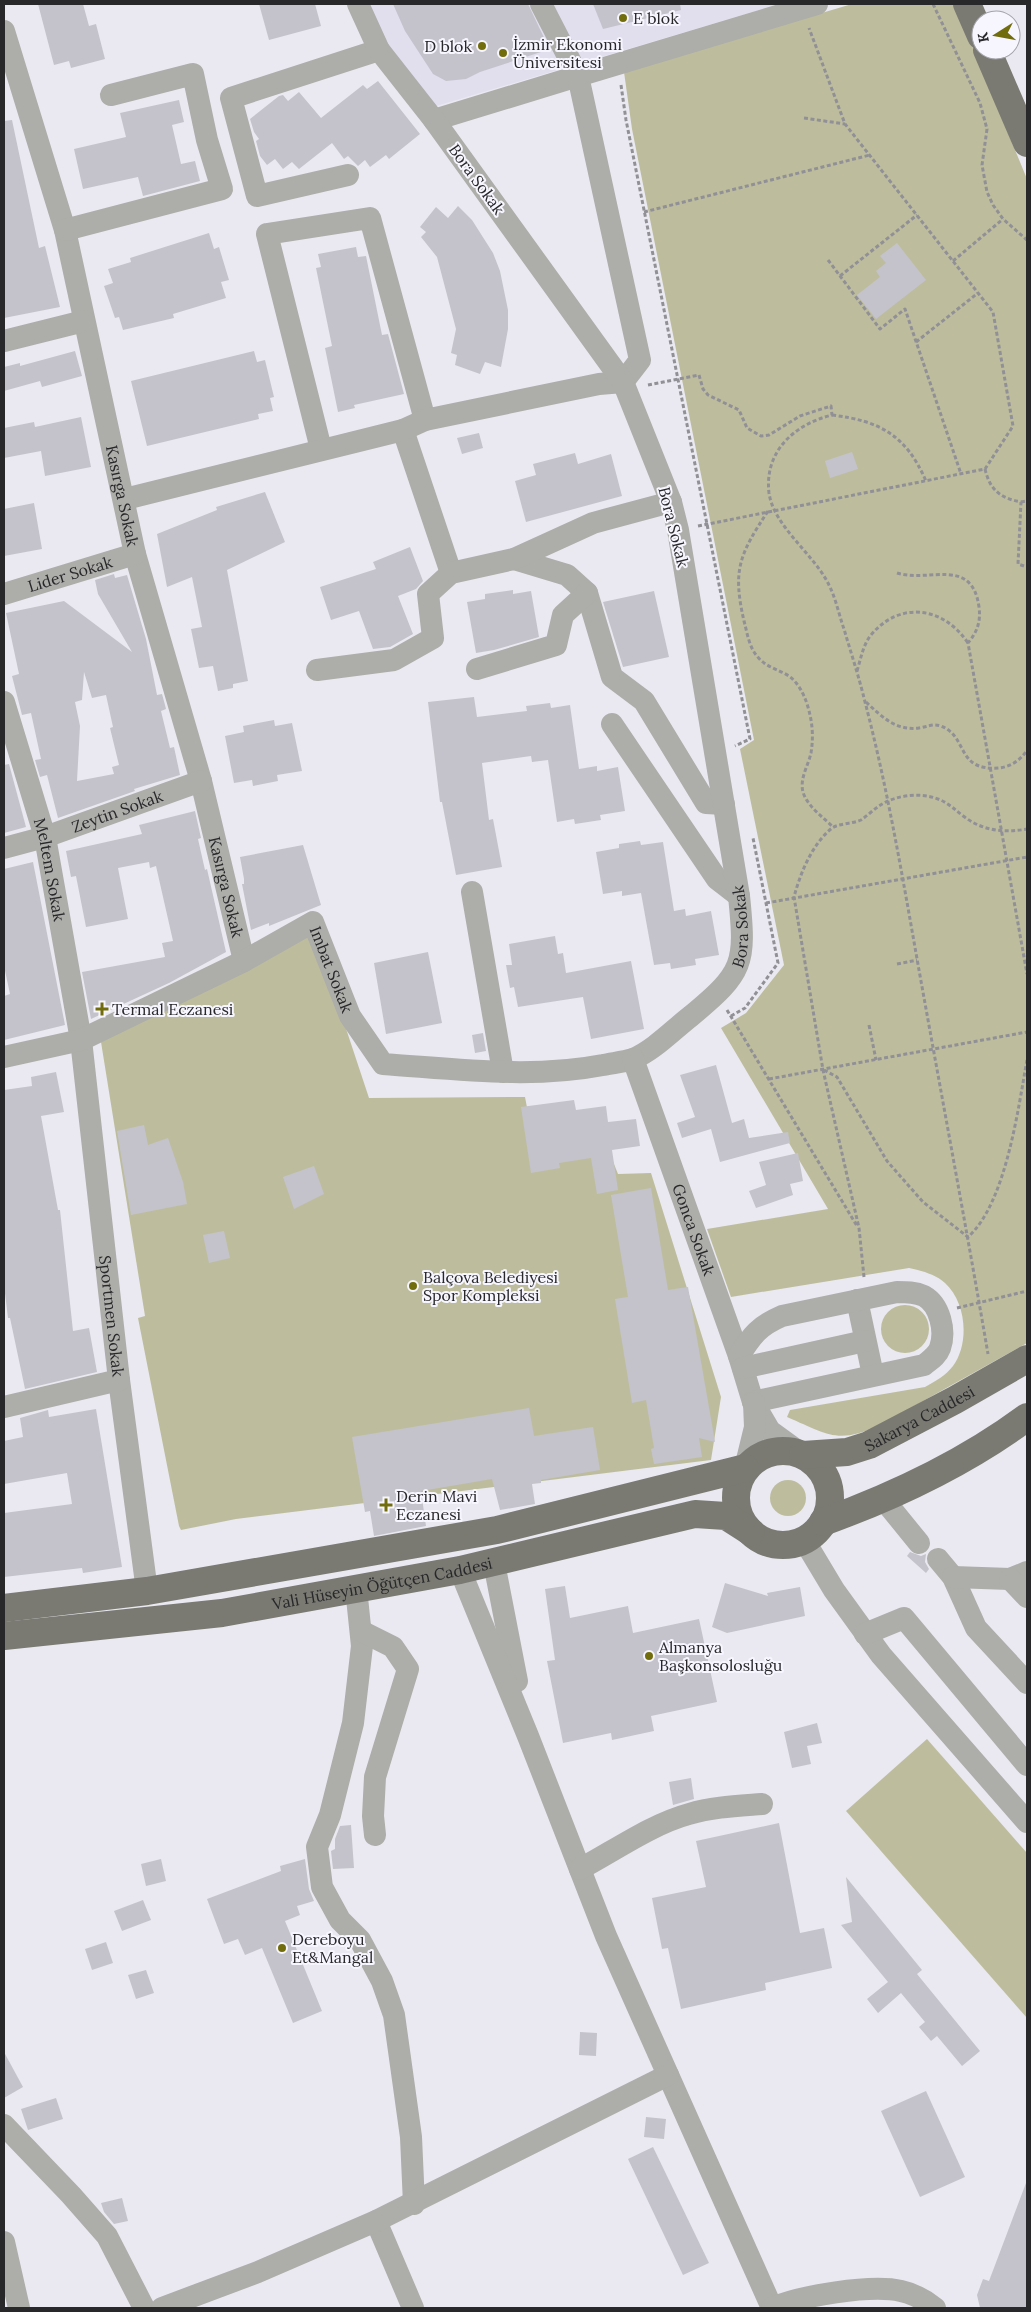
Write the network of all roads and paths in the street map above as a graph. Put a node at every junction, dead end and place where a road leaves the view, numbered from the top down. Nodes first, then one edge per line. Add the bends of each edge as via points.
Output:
1 (358, 4) edge
2 (541, 4) edge
3 (933, 4) edge
4 (812, 14) edge
5 (5, 40) edge
6 (379, 50) junction
7 (992, 60) edge
8 (578, 76) junction
9 (620, 77) dead end
10 (111, 94) dead end
11 (804, 118) dead end
12 (434, 120) junction
13 (845, 124) junction
14 (1024, 126) edge
15 (870, 155) junction
16 (348, 175) dead end
17 (644, 212) junction
18 (918, 215) junction
19 (1003, 219) junction
20 (65, 230) junction
21 (1027, 240) edge
22 (828, 260) dead end
23 (953, 261) junction
24 (840, 276) junction
25 (978, 293) junction
26 (84, 321) junction
27 (4, 341) edge
28 (916, 342) junction
29 (678, 379) junction
30 (623, 382) junction
31 (832, 415) junction
32 (425, 420) junction
33 (403, 430) junction
34 (321, 449) junction
35 (985, 469) junction
36 (962, 474) junction
37 (926, 480) junction
38 (125, 498) junction
39 (1027, 501) edge
40 (671, 502) junction
41 (1021, 502) junction
42 (774, 510) junction
43 (768, 511) junction
44 (707, 524) junction
45 (678, 530) junction
46 (136, 554) junction
47 (514, 559) junction
48 (1027, 567) edge
49 (451, 573) junction
50 (897, 573) dead end
51 (587, 593) junction
52 (4, 594) edge
53 (968, 643) junction
54 (477, 669) dead end
55 (317, 670) dead end
56 (857, 672) junction
57 (4, 702) edge
58 (866, 702) junction
59 (612, 724) dead end
60 (1027, 750) edge
61 (736, 755) dead end
62 (991, 768) junction
63 (202, 781) junction
64 (886, 802) junction
65 (724, 804) junction
66 (833, 827) junction
67 (1027, 829) edge
68 (1002, 832) junction
69 (752, 834) dead end
70 (45, 837) junction
71 (4, 848) edge
72 (1027, 857) edge
73 (1008, 860) junction
74 (902, 878) junction
75 (472, 892) dead end
76 (739, 896) junction
77 (794, 897) junction
78 (766, 902) junction
79 (917, 960) junction
80 (244, 961) junction
81 (897, 964) dead end
82 (1027, 974) edge
83 (717, 994) junction
84 (731, 1016) junction
85 (869, 1025) dead end
86 (1027, 1032) edge
87 (82, 1040) junction
88 (934, 1050) junction
89 (4, 1057) edge
90 (633, 1059) junction
91 (876, 1060) junction
92 (1027, 1060) edge
93 (823, 1070) junction
94 (503, 1072) junction
95 (769, 1080) junction
96 (858, 1228) junction
97 (968, 1237) junction
98 (864, 1278) dead end
99 (1027, 1291) edge
100 (857, 1300) junction
101 (979, 1302) junction
102 (956, 1308) dead end
103 (865, 1341) junction
104 (989, 1358) dead end
105 (1027, 1359) edge
106 (741, 1362) junction
107 (873, 1375) junction
108 (119, 1380) junction
109 (754, 1402) junction
110 (4, 1407) edge
111 (1027, 1417) edge
112 (803, 1455) junction
113 (745, 1468) junction
114 (884, 1500) junction
115 (496, 1530) junction
116 (813, 1531) junction
117 (751, 1532) junction
118 (919, 1543) dead end
119 (938, 1559) dead end
120 (494, 1563) junction
121 (460, 1570) junction
122 (1019, 1576) edge
123 (953, 1577) junction
124 (356, 1588) junction
125 (147, 1591) junction
126 (1027, 1597) edge
127 (4, 1608) edge
128 (360, 1631) junction
129 (865, 1634) junction
130 (4, 1636) edge
131 (1027, 1683) edge
132 (528, 1736) junction
133 (1027, 1765) edge
134 (762, 1804) dead end
135 (1027, 1822) edge
136 (375, 1835) dead end
137 (580, 1869) junction
138 (668, 2075) junction
139 (4, 2125) edge
140 (414, 2204) junction
141 (376, 2221) junction
142 (4, 2242) edge
143 (19, 2308) edge
144 (144, 2308) edge
145 (162, 2308) edge
146 (414, 2308) edge
147 (772, 2308) edge
148 (935, 2308) edge

1 - 6 street, Bora Sokak
2 - 8 street
3 - 19 path via 980,103 988,129 982,151 983,176 992,205
4 - 8 street
4 - 13 path
5 - 20 street, Kasırga Sokak
6 - 12 street, Bora Sokak
6 - 16 street via 231,98 257,196
7 - 14 main road
8 - 12 street
8 - 30 street via 640,360
9 - 17 path
10 - 20 street via 193,74 207,140 222,189
11 - 13 path
12 - 30 street, Bora Sokak
13 - 15 path
15 - 17 path
15 - 18 path
17 - 29 path
18 - 23 path
18 - 24 path
19 - 21 path
19 - 23 path
20 - 26 street, Kasırga Sokak
22 - 24 path
23 - 25 path
24 - 28 path via 880,329 905,309
25 - 28 path
25 - 35 path via 994,312 1013,416 1013,426
26 - 27 street
26 - 38 street, Kasırga Sokak
28 - 36 path
29 - 31 path via 699,375 708,395 739,410 747,428 761,436 769,435 800,416 831,406
29 - 44 path
30 - 32 street via 599,384
30 - 40 street, Bora Sokak
31 - 37 path via 865,421 887,430 900,439 917,460
31 - 42 path via 807,422 793,431 780,447 770,476 769,493
32 - 33 street
32 - 34 street via 370,218 267,234
33 - 34 street
33 - 49 street
34 - 38 street
35 - 36 path
35 - 41 path via 987,480 998,495
36 - 37 path
37 - 42 path
38 - 46 street, Kasırga Sokak
39 - 41 path
40 - 45 street, Bora Sokak
40 - 47 street via 593,523
41 - 48 path via 1018,564
42 - 43 path
42 - 56 path via 818,564 831,588
43 - 44 path
43 - 66 path via 740,558 740,603 749,642 757,656 789,676 804,698 810,716 812,743 802,789 812,806
44 - 45 path
44 - 61 path via 750,739 734,746
45 - 65 street, Bora Sokak
46 - 52 street, Lider Sokak
46 - 63 street, Kasırga Sokak
47 - 49 street
47 - 51 street via 567,575
49 - 55 street via 428,594 433,638 394,660
50 - 53 path via 915,577 940,574 964,578 972,587 980,609 976,634
51 - 54 street via 563,615 556,645
51 - 65 street via 612,677 644,702 706,803
53 - 56 path via 959,630 939,616 911,612 897,615 870,635
53 - 62 path
56 - 58 path
57 - 70 street, Meltem Sokak
58 - 62 path via 896,726 907,729 939,725 948,729 974,764
58 - 64 path
59 - 76 street via 717,879
60 - 62 path via 1016,762
62 - 68 path
63 - 70 street, Zeytin Sokak
63 - 80 street, Kasırga Sokak
64 - 66 path via 860,820
64 - 68 path via 899,797 930,796 948,803 976,825
64 - 74 path
65 - 76 street, Bora Sokak
66 - 77 path via 806,864
67 - 68 path
68 - 73 path
69 - 78 path
70 - 71 street, Zeytin Sokak
70 - 87 street, Meltem Sokak
72 - 73 path
73 - 74 path
73 - 82 path
74 - 77 path
74 - 79 path
75 - 94 street
76 - 83 street, Bora Sokak via 742,954 731,979
77 - 78 path
77 - 93 path
78 - 84 path via 778,962 746,1008
79 - 81 path
79 - 88 path
80 - 87 street, Imbat Sokak
80 - 94 street, Imbat Sokak via 313,922 350,1016 383,1064
83 - 84 path
83 - 90 street, Bora Sokak via 655,1046
84 - 95 path
85 - 91 path
86 - 88 path
87 - 89 street, Imbat Sokak
87 - 108 street, Sportmen Sokak
88 - 91 path
88 - 97 path
90 - 94 street, Imbat Sokak via 554,1071
90 - 106 street, Gonca Sokak
91 - 93 path
92 - 97 path via 1010,1147 997,1187 978,1228
93 - 95 path
93 - 96 path
93 - 97 path via 838,1078 887,1161 923,1202
95 - 96 path
96 - 98 path
97 - 101 path
99 - 101 path
100 - 103 street
100 - 106 street via 764,1323 751,1336
100 - 107 street via 911,1292 929,1300 941,1324 940,1349 933,1358 911,1368
101 - 102 path
101 - 104 path
103 - 106 street
103 - 107 street
105 - 112 main road, Sakarya Caddesi via 868,1446 847,1452
106 - 109 street, Gonca Sokak
107 - 109 street
108 - 110 street
108 - 125 street, Sportmen Sokak
109 - 112 street via 770,1432
109 - 113 street via 755,1427
111 - 114 main road via 960,1460
112 - 113 main road via 787,1450 772,1452
112 - 116 main road via 822,1470 831,1498
113 - 115 main road, Vali Hüseyin Öğütçen Caddesi
113 - 117 main road via 735,1493 742,1519
114 - 116 main road
114 - 118 street
115 - 121 main road
115 - 125 main road, Vali Hüseyin Öğütçen Caddesi
116 - 117 main road via 784,1544 766,1543
116 - 129 street via 834,1590
117 - 120 main road, Vali Hüseyin Öğütçen Caddesi via 726,1516 695,1514
119 - 123 street
120 - 121 main road, Vali Hüseyin Öğütçen Caddesi
120 - 132 street
121 - 124 main road, Vali Hüseyin Öğütçen Caddesi
121 - 132 street
122 - 123 street
122 - 126 street
123 - 131 street via 976,1628
124 - 128 street
124 - 130 main road, Vali Hüseyin Öğütçen Caddesi via 222,1613
125 - 127 main road, Vali Hüseyin Öğütçen Caddesi
128 - 136 street via 393,1647 408,1669 375,1777
128 - 140 street via 360,1679 353,1723 330,1815 317,1847 322,1887 340,1920 360,1940 382,1981 394,2015 411,2137
129 - 133 street via 904,1618
129 - 135 street
132 - 137 street
134 - 137 street via 720,1807 688,1814 641,1835
137 - 138 street
138 - 140 street
138 - 147 street
139 - 144 street via 107,2236
140 - 141 street
141 - 145 street via 258,2272
141 - 146 street
142 - 143 street
147 - 148 street via 792,2300 868,2290 900,2290 922,2298

